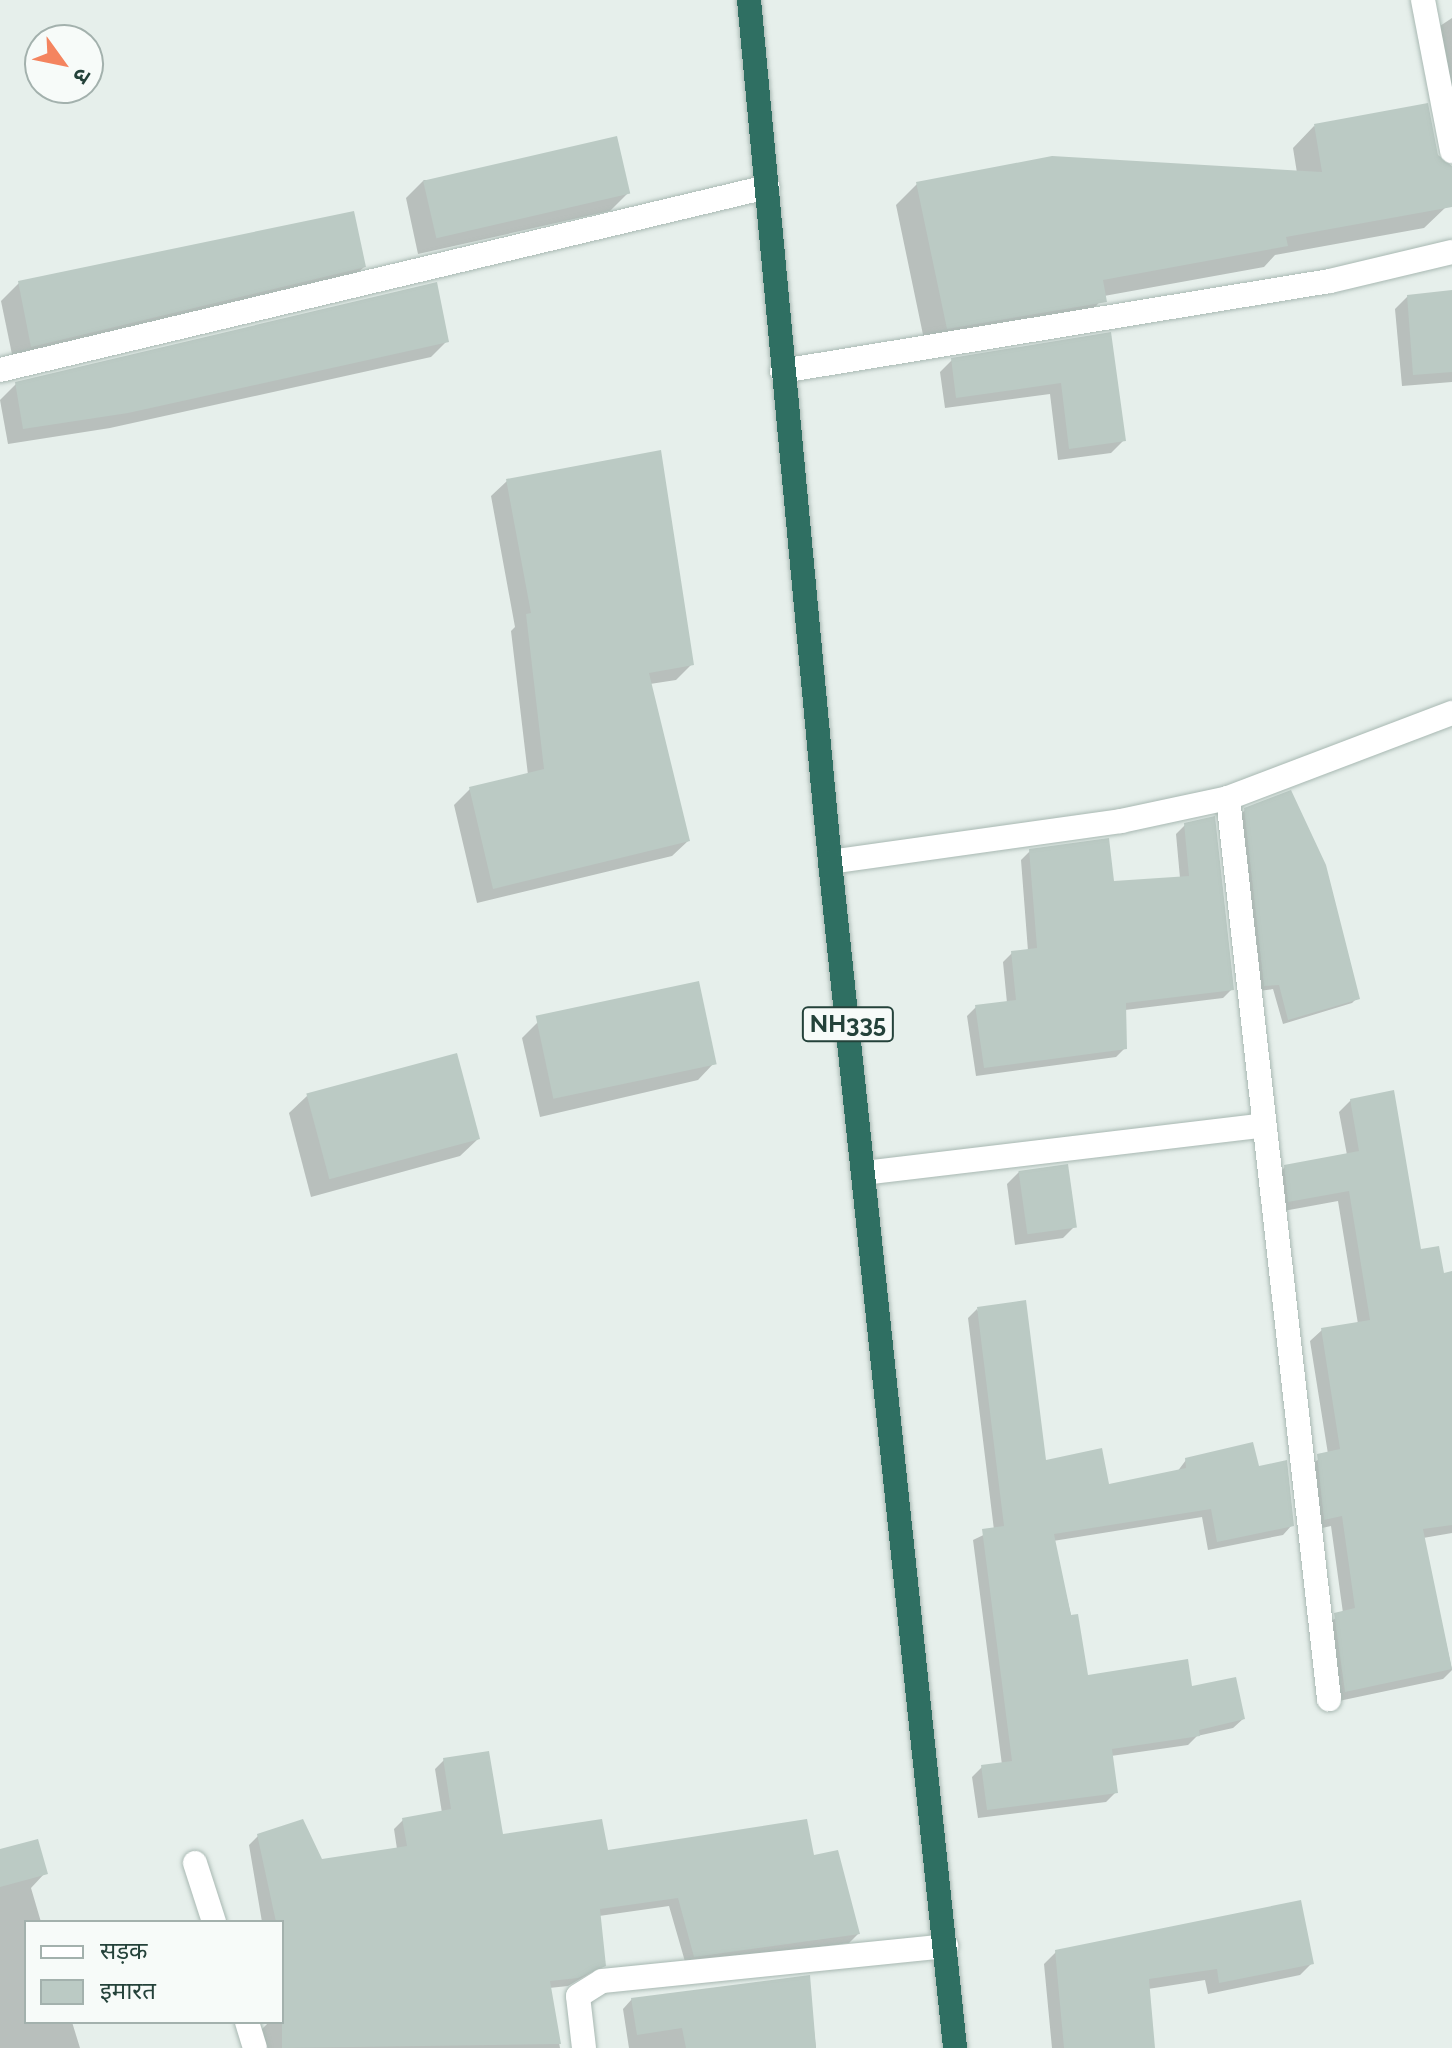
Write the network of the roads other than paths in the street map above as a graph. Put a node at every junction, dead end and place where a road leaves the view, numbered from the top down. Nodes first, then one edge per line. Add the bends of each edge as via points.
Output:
1 (749, 0) edge
2 (1423, 0) edge
3 (1452, 151) edge
4 (767, 187) junction
5 (1452, 252) edge
6 (0, 370) edge
7 (782, 371) junction
8 (1452, 713) edge
9 (1228, 798) junction
10 (830, 862) junction
11 (1261, 1126) junction
12 (864, 1173) junction
13 (1329, 1699) dead end
14 (195, 1863) dead end
15 (213, 1920) edge
16 (946, 1946) junction
17 (248, 2024) edge
18 (255, 2048) edge
19 (584, 2048) edge
20 (955, 2048) edge

1 - 4 highway, NH335
2 - 3 street
4 - 6 street
4 - 7 highway, NH335
5 - 7 street via 1330,281
7 - 10 highway, NH335
8 - 9 street
9 - 10 street via 1121,821
9 - 11 street
10 - 12 highway, NH335
11 - 12 street
11 - 13 street
12 - 16 highway, NH335
14 - 15 street
16 - 19 street via 602,1981 578,1996
16 - 20 highway, NH335
17 - 18 street

